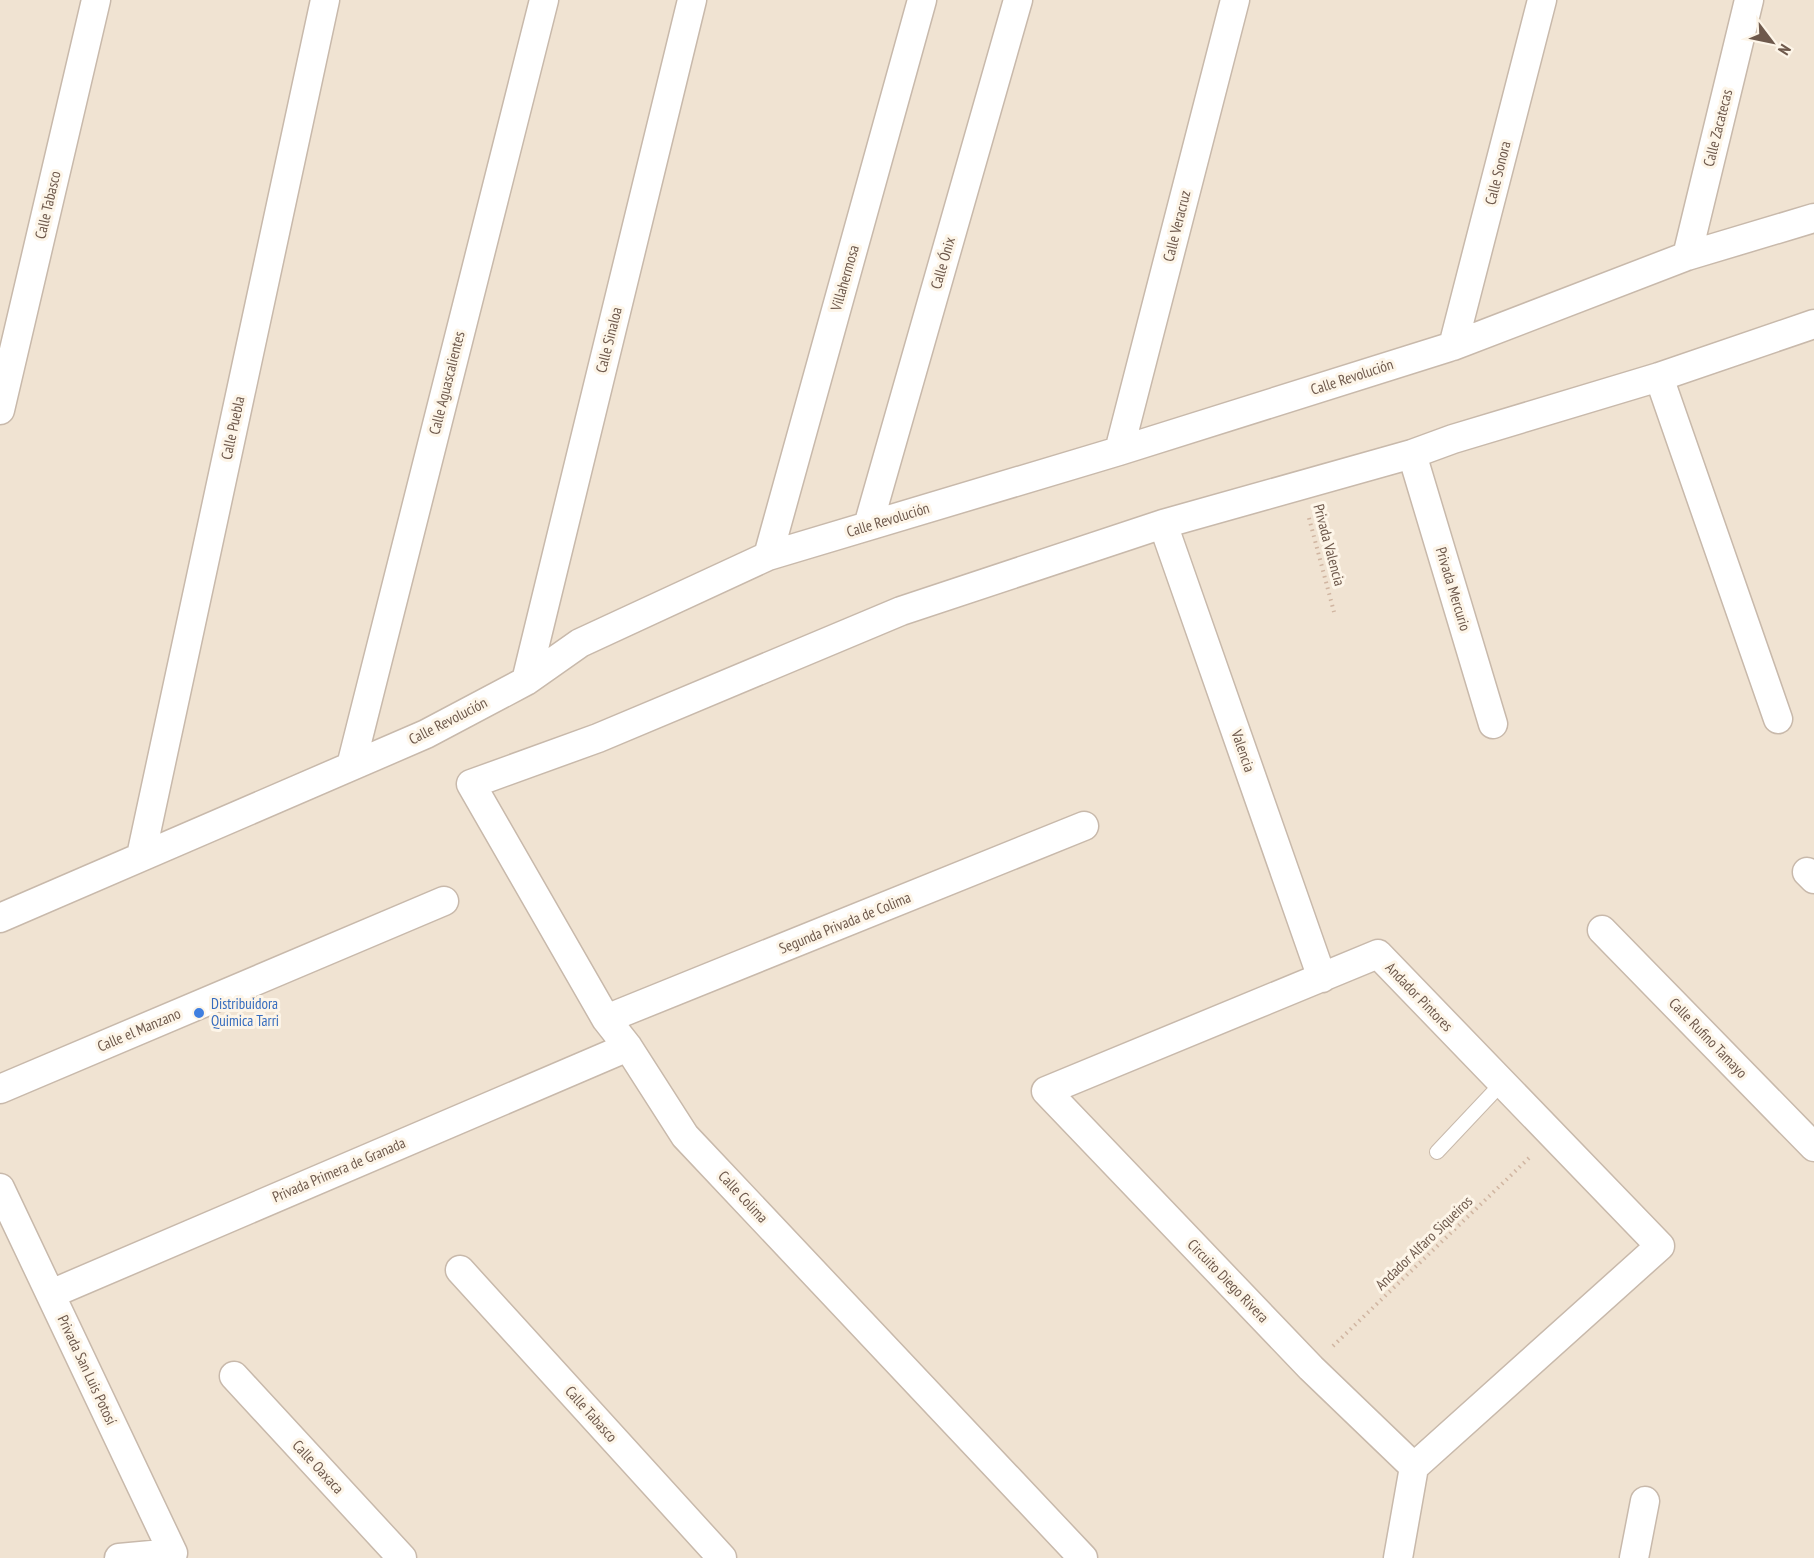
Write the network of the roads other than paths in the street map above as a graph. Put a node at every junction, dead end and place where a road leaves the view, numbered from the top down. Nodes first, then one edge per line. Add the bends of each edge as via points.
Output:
1 (96, 0) edge
2 (325, 0) edge
3 (544, 0) edge
4 (692, 0) edge
5 (922, 0) edge
6 (1018, 0) edge
7 (1235, 0) edge
8 (1542, 0) edge
9 (1749, 0) edge
10 (1814, 218) edge
11 (1688, 256) junction
12 (1814, 324) edge
13 (1453, 345) junction
14 (1659, 377) junction
15 (0, 410) edge
16 (1119, 451) junction
17 (1412, 454) junction
18 (1163, 524) junction
19 (868, 526) junction
20 (768, 556) junction
21 (526, 681) junction
22 (1778, 719) dead end
23 (1493, 724) dead end
24 (351, 766) junction
25 (1084, 826) dead end
26 (141, 856) junction
27 (444, 901) dead end
28 (0, 918) edge
29 (1602, 930) dead end
30 (1322, 978) junction
31 (606, 1019) junction
32 (628, 1047) junction
33 (1502, 1083) junction
34 (0, 1089) edge
35 (1046, 1091) joint
36 (1814, 1147) edge
37 (1437, 1152) dead end
38 (0, 1188) edge
39 (460, 1270) dead end
40 (51, 1294) junction
41 (234, 1376) dead end
42 (1414, 1467) junction
43 (1645, 1501) dead end
44 (119, 1558) edge
45 (402, 1558) edge
46 (722, 1558) edge
47 (1083, 1558) edge
48 (1398, 1558) edge
49 (1634, 1558) edge

1 - 15 street, Calle Tabasco
2 - 26 street, Calle Puebla
3 - 24 street, Calle Aguascalientes
4 - 21 street, Calle Sinaloa
5 - 20 street, Villahermosa
6 - 19 street, Calle Ónix
7 - 16 street, Calle Veracruz
8 - 13 street, Calle Sonora
9 - 11 street, Calle Zacatecas
10 - 11 street, Calle Revolución
11 - 13 street, Calle Revolución
12 - 14 street
13 - 16 street, Calle Revolución
14 - 17 street
14 - 22 street
16 - 19 street, Calle Revolución
17 - 18 street
17 - 23 street, Privada Mercurio
18 - 30 street, Valencia
18 - 31 street, Calle Colima via 901,610 598,738 471,784
19 - 20 street, Calle Revolución
20 - 21 street, Calle Revolución via 580,643
21 - 24 street, Calle Revolución via 426,734
24 - 26 street, Calle Revolución
25 - 31 street, Segunda Privada de Colima
26 - 28 street, Calle Revolución
27 - 34 street, Calle el Manzano
29 - 36 street, Calle Rufino Tamayo
30 - 33 street, Andador Pintores via 1378,954
30 - 35 street, Andador Pintores
31 - 32 street, Calle Colima
32 - 40 street, Privada Primera de Granada
32 - 47 street, Calle Colima via 685,1136
33 - 37 lane
33 - 42 street, Andador Pintores via 1660,1246
35 - 42 street, Circuito Diego Rivera via 1311,1368
38 - 40 street, Privada San Luis Potosí
39 - 46 street, Calle Tabasco
40 - 44 street, Privada San Luis Potosí via 173,1553
41 - 45 street, Calle Oaxaca
42 - 48 street
43 - 49 street

